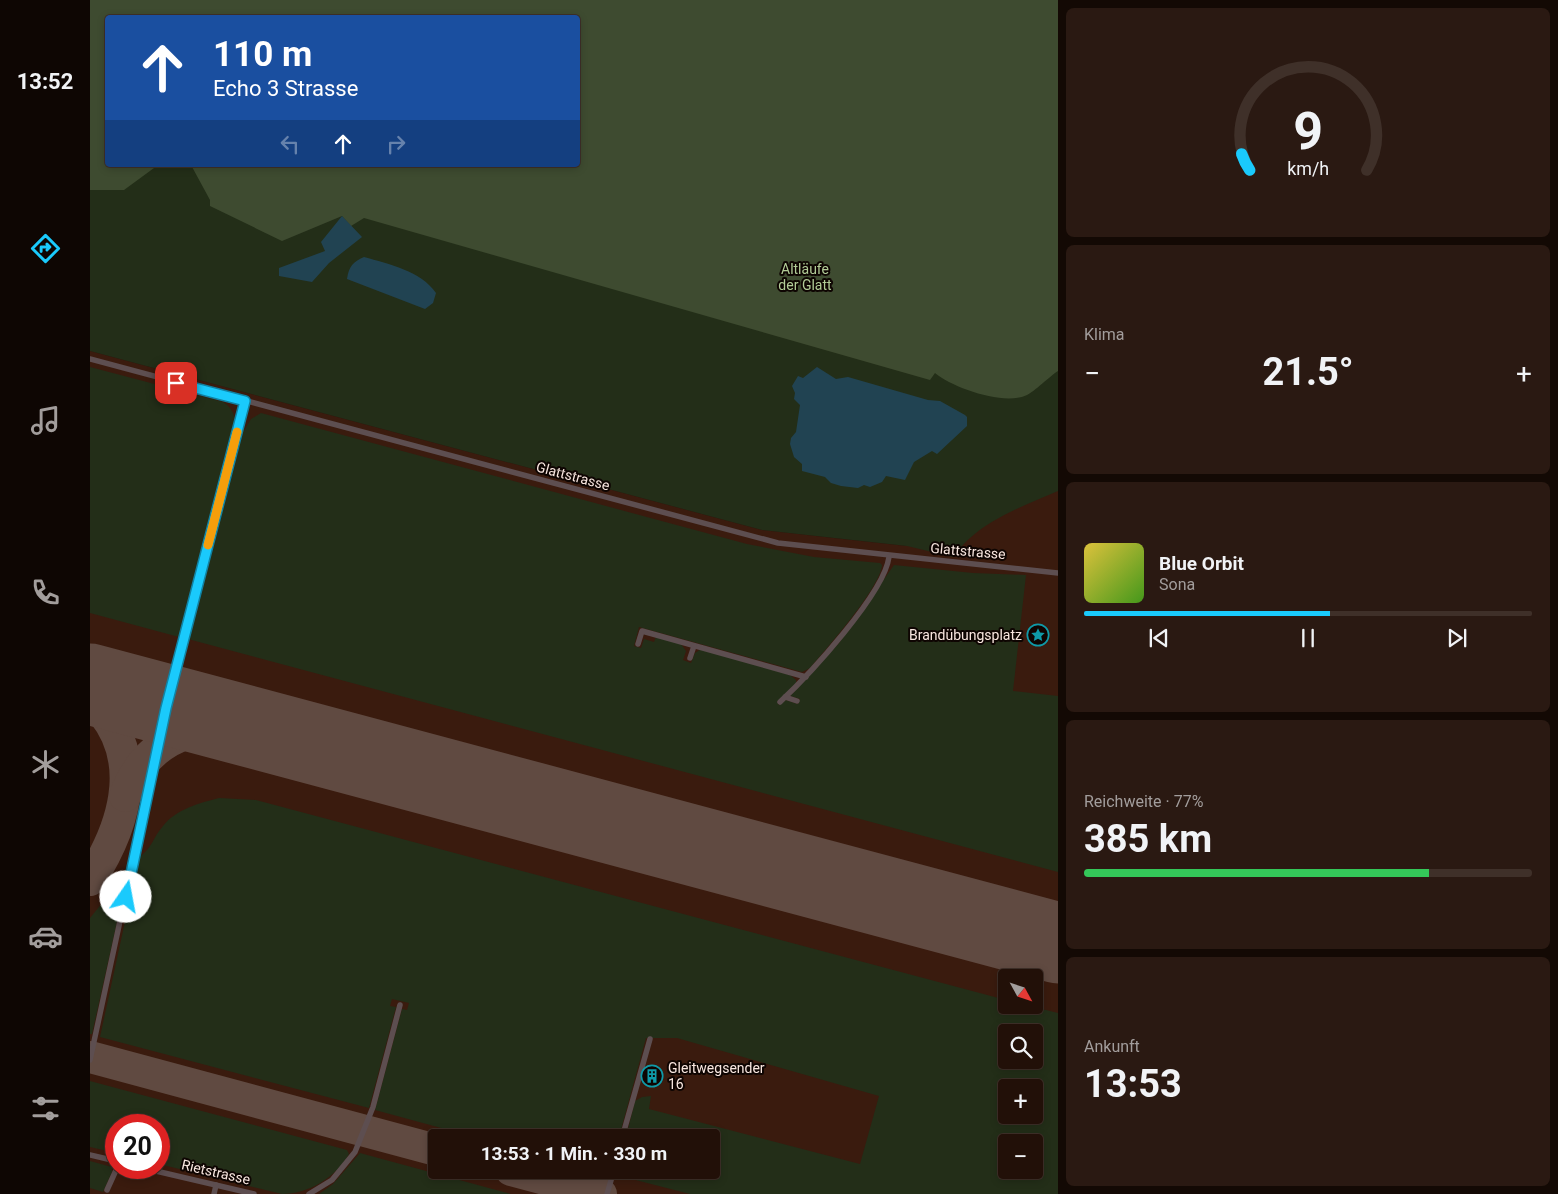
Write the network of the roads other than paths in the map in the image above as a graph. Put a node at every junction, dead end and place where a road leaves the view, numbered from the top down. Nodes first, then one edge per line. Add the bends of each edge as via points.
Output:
1 (90, 360) edge
2 (245, 401) junction
3 (889, 557) junction
4 (1058, 573) edge
5 (638, 644) dead end
6 (694, 646) junction
7 (690, 658) dead end
8 (806, 677) junction
9 (785, 697) junction
10 (796, 701) dead end
11 (780, 702) dead end
12 (400, 1004) dead end
13 (650, 1039) dead end
14 (90, 1060) edge
15 (625, 1129) edge
16 (90, 1155) edge
17 (105, 1158) edge
18 (170, 1174) edge
19 (112, 1179) edge
20 (611, 1179) edge
21 (216, 1185) junction
22 (107, 1190) dead end
23 (214, 1194) edge
24 (254, 1194) edge
25 (309, 1194) edge
26 (607, 1194) edge

1 - 2 lane, Glattstrasse
2 - 3 lane, Glattstrasse via 778,543
2 - 14 lane via 166,708
3 - 4 lane, Glattstrasse
3 - 8 lane via 885,572 864,605
5 - 6 lane via 642,631
6 - 7 lane
6 - 8 lane
8 - 9 lane
9 - 10 lane
9 - 11 lane
12 - 25 lane via 372,1107 355,1152 332,1180
13 - 15 lane
16 - 17 lane
18 - 21 lane, Rietstrasse
19 - 22 lane
20 - 26 lane
21 - 23 lane
21 - 24 lane, Rietstrasse

